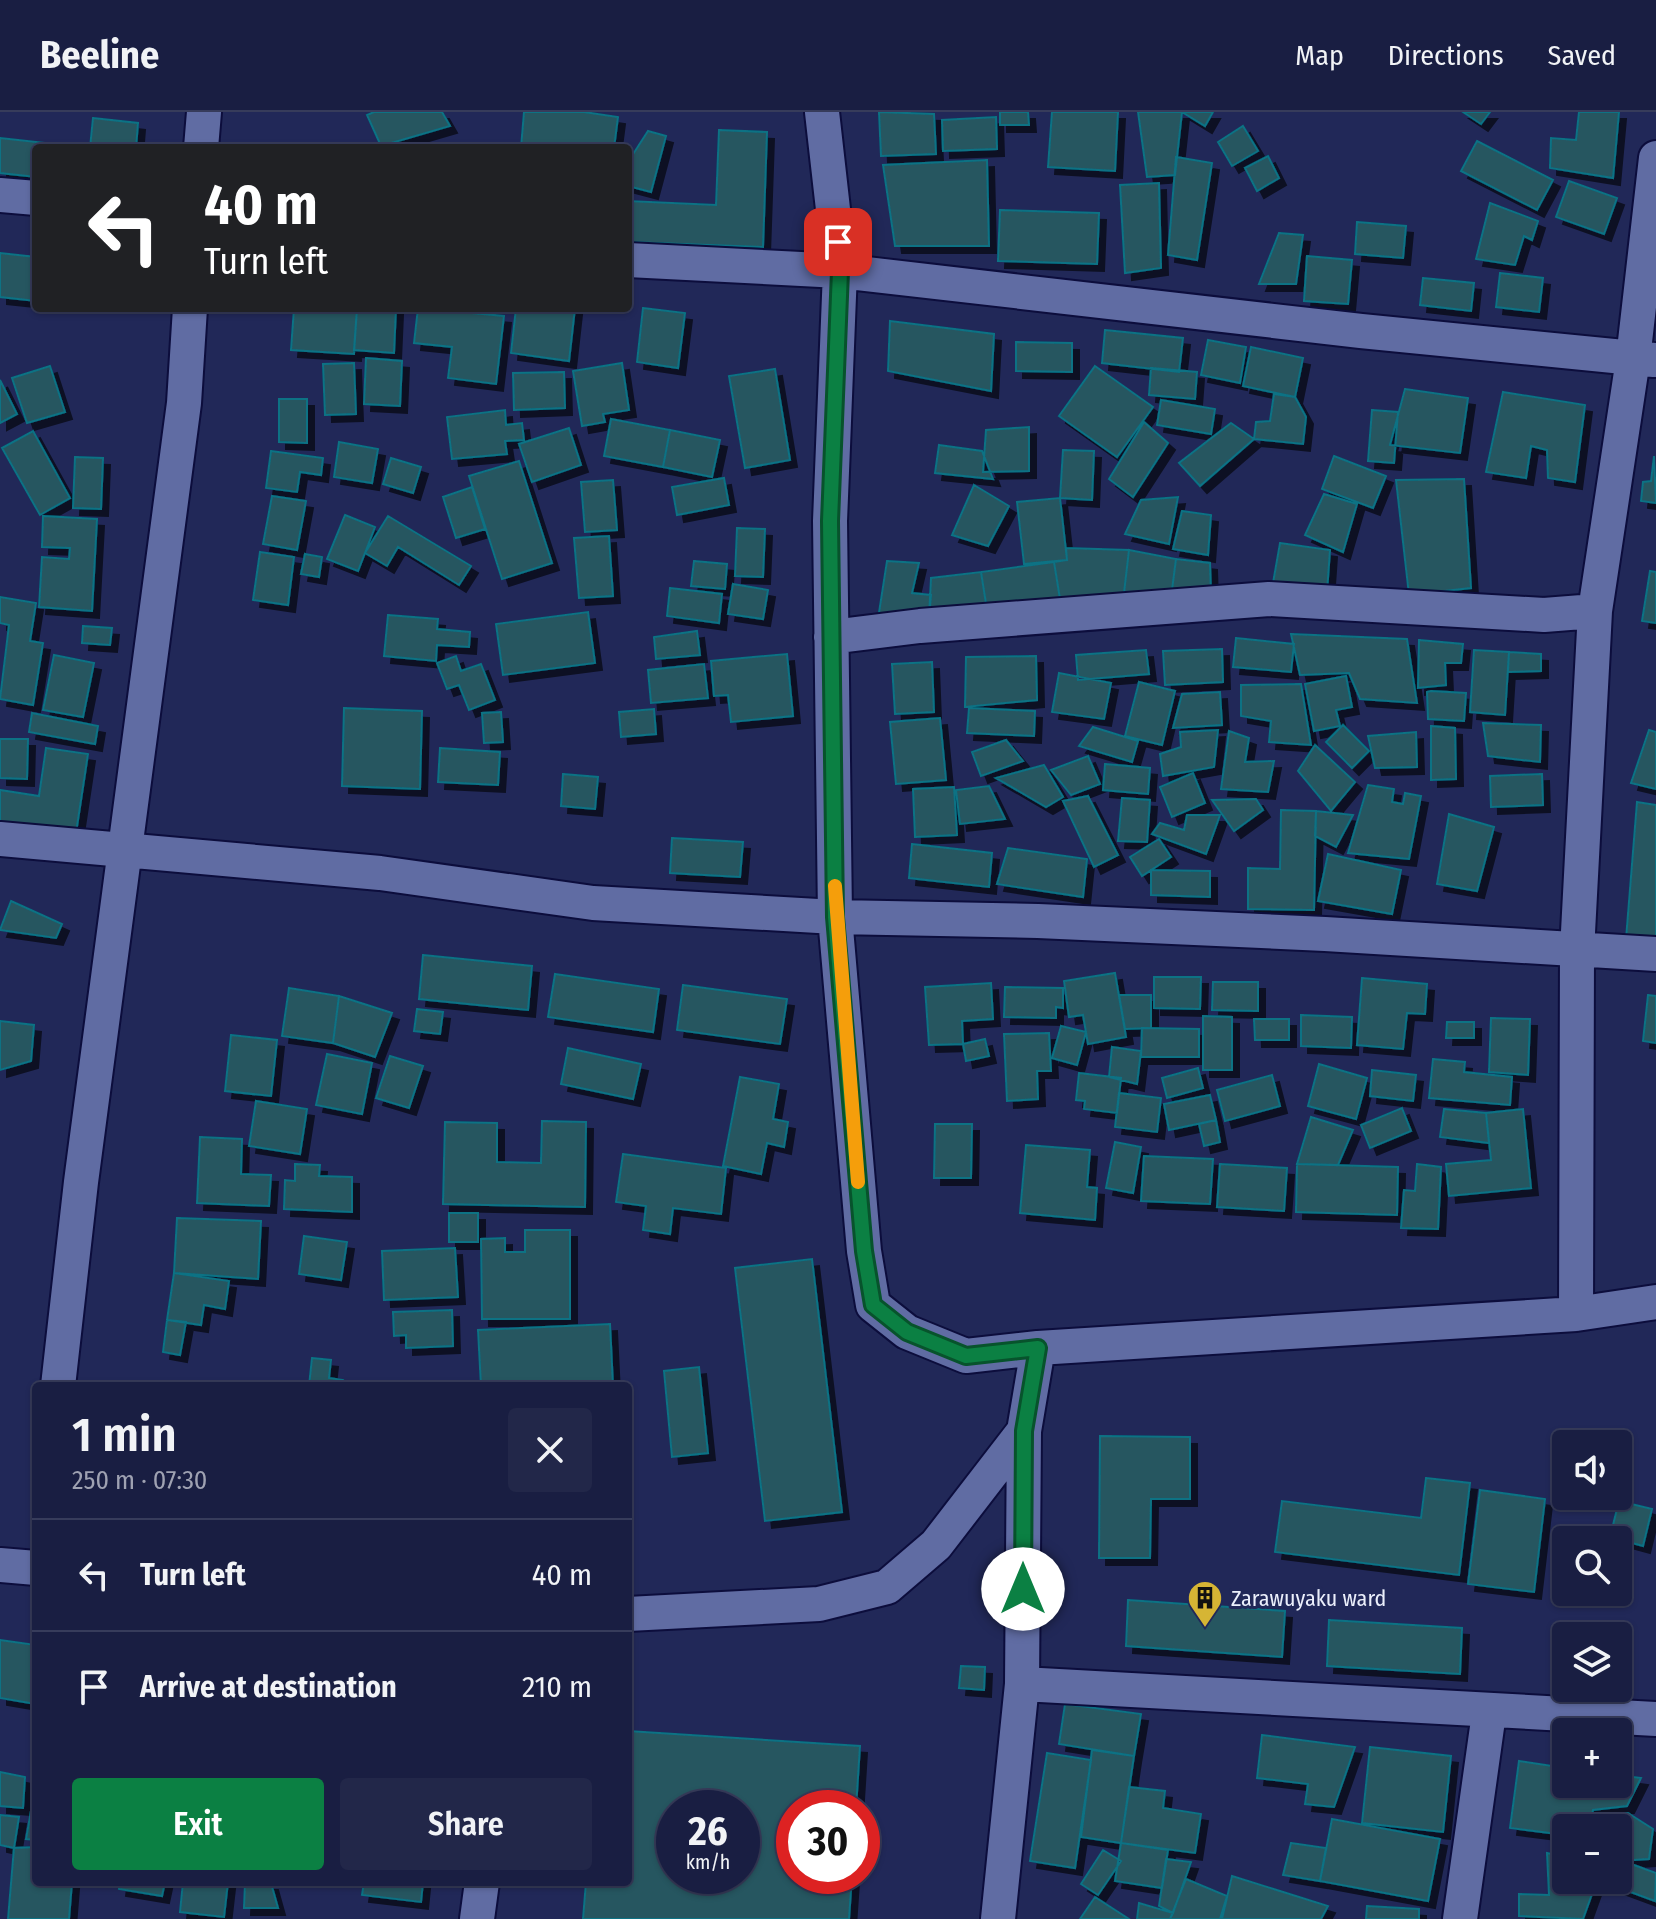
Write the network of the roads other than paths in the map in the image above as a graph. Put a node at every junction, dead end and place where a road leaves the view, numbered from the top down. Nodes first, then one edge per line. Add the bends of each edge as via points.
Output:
1 (204, 112) edge
2 (822, 112) edge
3 (201, 144) edge
4 (1656, 158) edge
5 (0, 195) edge
6 (32, 198) edge
7 (632, 260) edge
8 (840, 271) junction
9 (190, 312) edge
10 (1644, 359) edge
11 (1595, 611) junction
12 (831, 637) junction
13 (0, 839) edge
14 (126, 848) junction
15 (835, 917) junction
16 (1577, 951) junction
17 (1656, 954) edge
18 (1656, 1302) edge
19 (1576, 1314) junction
20 (1038, 1348) junction
21 (59, 1382) edge
22 (1024, 1431) junction
23 (0, 1565) edge
24 (32, 1568) edge
25 (632, 1614) edge
26 (1022, 1684) junction
27 (1489, 1713) junction
28 (1656, 1719) edge
29 (481, 1886) edge
30 (477, 1919) edge
31 (998, 1919) edge
32 (1460, 1919) edge

1 - 3 street
2 - 8 street
4 - 10 street
5 - 6 street
7 - 8 street
8 - 10 street
8 - 12 street
9 - 14 street via 184,403
10 - 11 street
11 - 12 street via 1544,615 1269,599
11 - 16 street
12 - 15 street
13 - 14 street
14 - 15 street via 380,873 593,903
14 - 21 street
15 - 16 street via 1277,932
15 - 20 street via 873,1305 907,1332 966,1356
16 - 17 street
16 - 19 street
18 - 19 street
19 - 20 street
20 - 22 street
22 - 25 street via 936,1545 887,1587 819,1604
22 - 26 street
23 - 24 street
26 - 27 street
26 - 31 street
27 - 28 street
27 - 32 street
29 - 30 street

